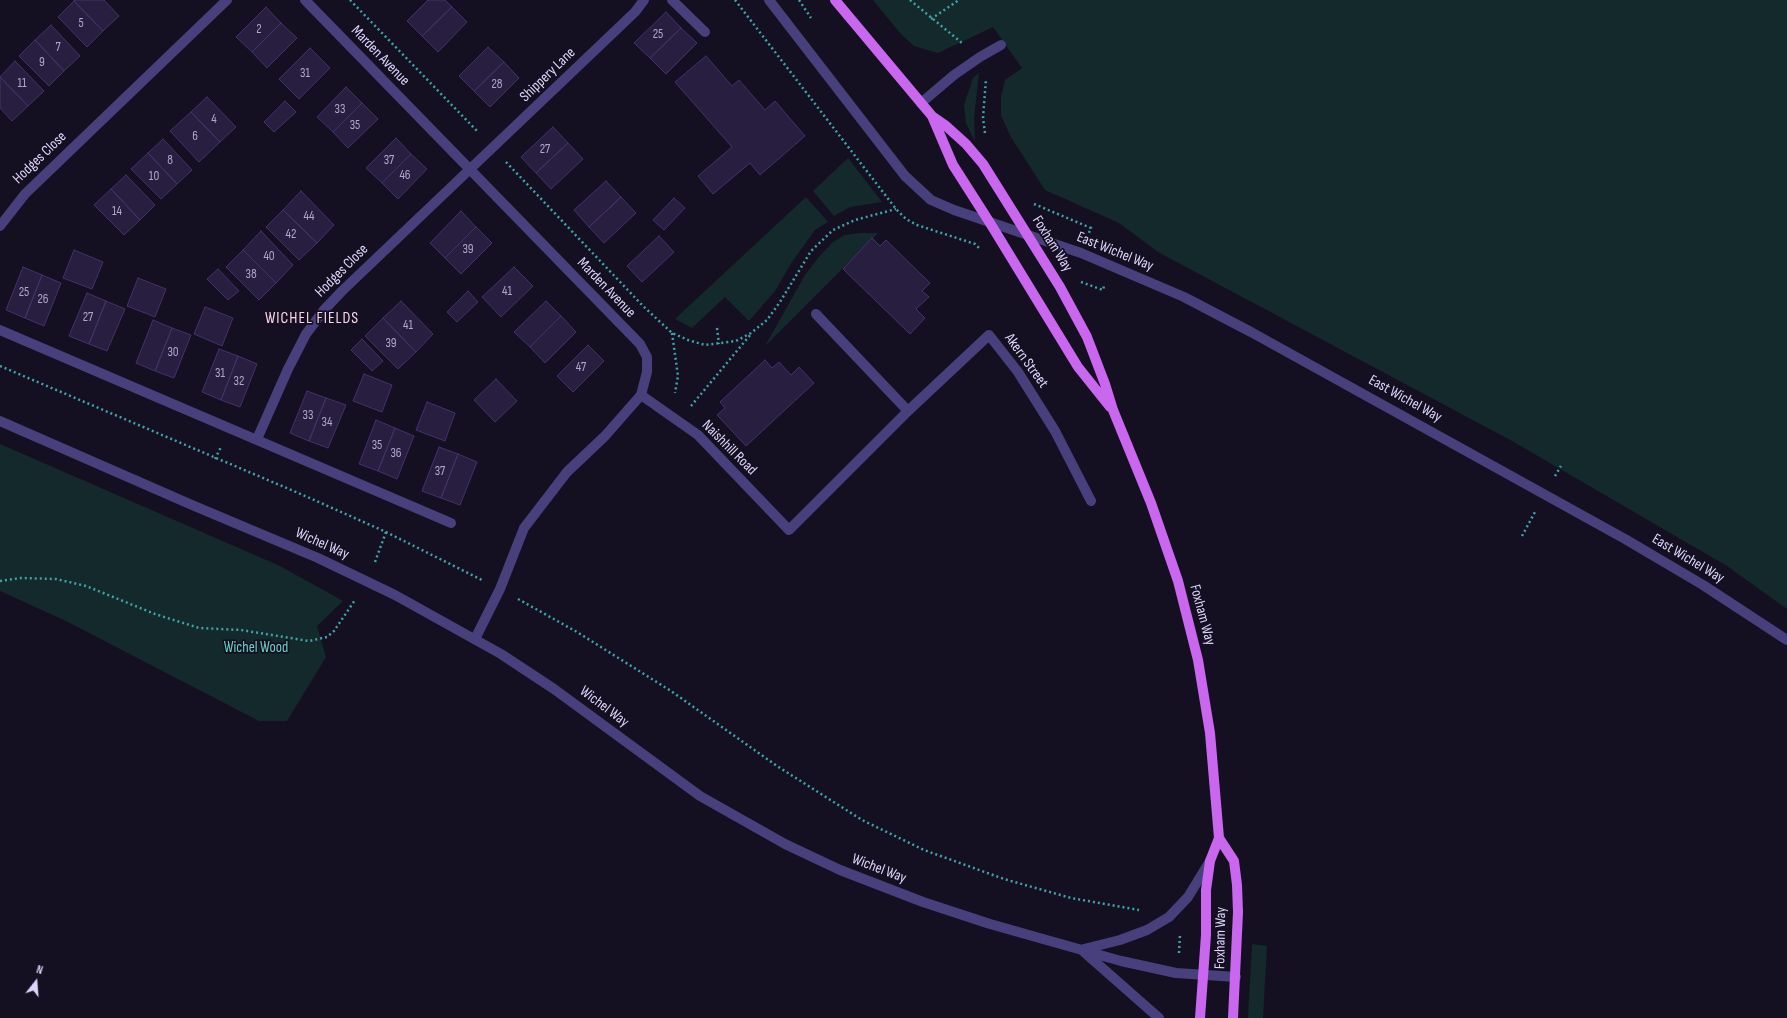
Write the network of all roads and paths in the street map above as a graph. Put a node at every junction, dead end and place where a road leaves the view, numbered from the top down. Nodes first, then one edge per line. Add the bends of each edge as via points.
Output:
1 (227, 0) edge
2 (305, 0) edge
3 (350, 0) edge
4 (644, 0) edge
5 (672, 0) edge
6 (735, 0) edge
7 (769, 0) edge
8 (835, 0) edge
9 (910, 0) edge
10 (959, 0) edge
11 (931, 19) junction
12 (705, 32) dead end
13 (1002, 46) dead end
14 (980, 57) junction
15 (921, 104) junction
16 (932, 116) junction
17 (987, 139) dead end
18 (492, 148) junction
19 (470, 169) junction
20 (1029, 200) dead end
21 (896, 209) junction
22 (990, 222) junction
23 (0, 226) edge
24 (1089, 232) dead end
25 (1029, 235) junction
26 (983, 254) dead end
27 (1079, 282) dead end
28 (1103, 290) dead end
29 (816, 314) dead end
30 (718, 328) dead end
31 (0, 330) edge
32 (672, 333) junction
33 (751, 333) junction
34 (719, 344) junction
35 (0, 366) edge
36 (641, 395) junction
37 (675, 397) dead end
38 (685, 403) dead end
39 (1113, 410) junction
40 (908, 411) junction
41 (0, 421) edge
42 (257, 440) junction
43 (1091, 501) dead end
44 (451, 523) dead end
45 (789, 530) joint
46 (386, 532) junction
47 (0, 581) edge
48 (368, 582) junction
49 (500, 589) junction
50 (475, 639) junction
51 (1787, 640) edge
52 (1220, 838) junction
53 (1210, 861) junction
54 (1141, 910) dead end
55 (1082, 950) junction
56 (1204, 975) junction
57 (1236, 977) junction
58 (1159, 1018) edge
59 (1200, 1018) edge
60 (1233, 1018) edge

1 - 23 street, Hodges Close via 24,194
2 - 19 street, Marden Avenue
3 - 18 path
4 - 18 street, Shippery Lane via 635,12
5 - 12 street
6 - 21 path
7 - 22 street via 916,188 942,206
8 - 15 main road, Foxham Way
9 - 11 path
10 - 11 path
11 - 14 path
13 - 14 street
14 - 15 street via 954,74
14 - 17 path via 986,73 983,118
15 - 16 main road, Foxham Way
16 - 22 main road, Foxham Way via 952,165
16 - 25 main road, Foxham Way via 946,125 983,164
18 - 19 street, Shippery Lane
18 - 32 path
19 - 36 street, Marden Avenue via 640,344 647,357 647,372
19 - 42 street, Hodges Close via 324,310 306,334
20 - 24 path via 1091,228
21 - 26 path via 917,225 975,244
21 - 33 path via 855,220 832,230 812,251 767,320
22 - 25 street, East Wichel Way
22 - 39 main road, Foxham Way via 1078,367
25 - 39 main road, Foxham Way via 1087,337
25 - 51 street, East Wichel Way via 1148,281 1251,332 1625,539 1703,585
27 - 28 path
29 - 40 street
30 - 34 path
31 - 42 street
32 - 34 path via 705,345
32 - 37 path via 678,376
33 - 34 path via 736,341
33 - 38 path via 691,406
35 - 46 path
36 - 45 street, Naishhill Road via 698,435
36 - 49 street, Marden Avenue via 605,436 567,472 524,528
39 - 52 main road, Foxham Way via 1151,503 1178,581 1198,660 1210,733
40 - 43 street, Akern Street via 989,335 1018,372 1055,431
40 - 45 street, Akern Street
41 - 48 street, Wichel Way
42 - 44 street
46 - 48 path
46 - 49 path
47 - 48 path via 56,578 86,586 155,614 199,628 241,630 309,641 327,637 334,631
48 - 50 street, Wichel Way
49 - 50 street, Marden Avenue
49 - 54 path via 577,632 664,687 777,766 862,820 924,850 1004,879 1071,898
50 - 55 street, Wichel Way via 554,689 700,796 785,844 840,870 923,902
52 - 53 main road, Foxham Way
52 - 57 main road, Foxham Way via 1234,861 1237,885
53 - 55 street via 1188,897 1169,917 1147,930
53 - 56 main road, Foxham Way via 1206,890
55 - 56 street, Wichel Way via 1176,973
55 - 58 street
56 - 57 street, Wichel Way
56 - 59 main road, Foxham Way
57 - 60 main road, Foxham Way

